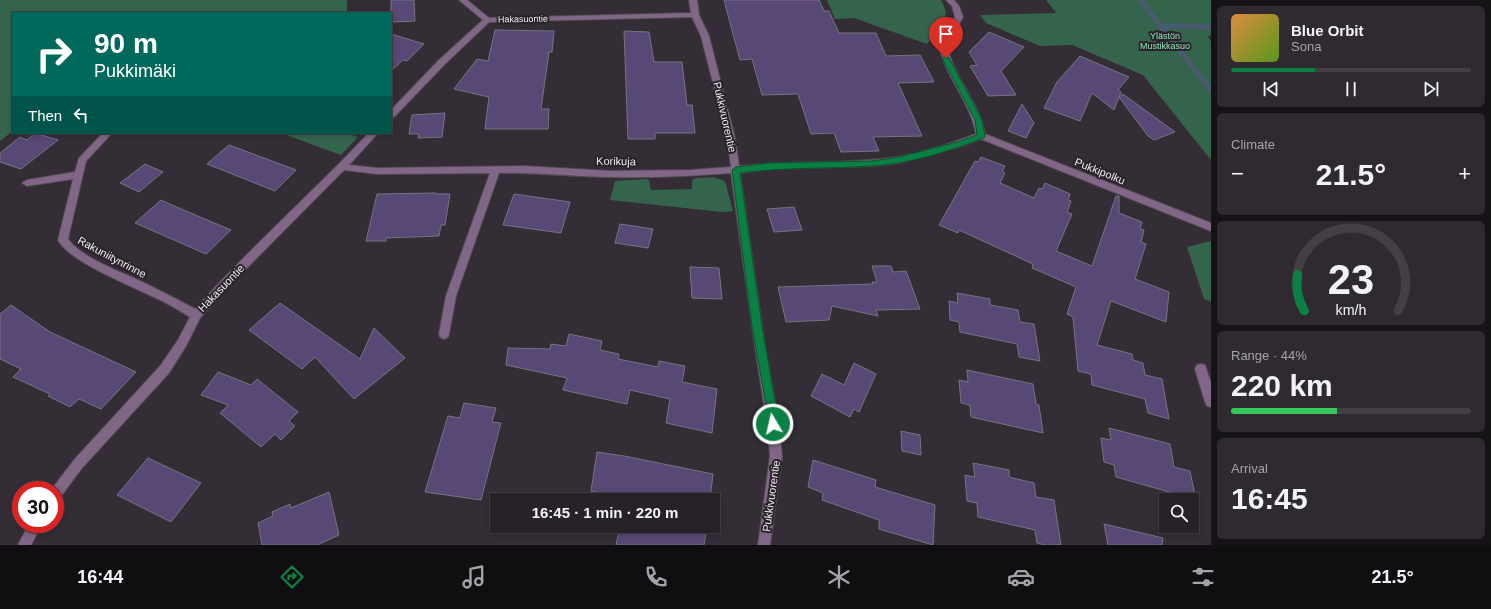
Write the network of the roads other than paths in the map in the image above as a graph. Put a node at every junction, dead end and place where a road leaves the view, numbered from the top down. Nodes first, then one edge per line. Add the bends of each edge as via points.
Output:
1 (463, 0) edge
2 (693, 0) edge
3 (950, 0) edge
4 (695, 15) junction
5 (487, 20) junction
6 (392, 114) edge
7 (107, 134) edge
8 (373, 134) edge
9 (981, 136) junction
10 (342, 167) junction
11 (496, 170) junction
12 (736, 170) junction
13 (78, 175) junction
14 (27, 183) dead end
15 (1211, 227) edge
16 (196, 315) junction
17 (444, 334) dead end
18 (1201, 369) dead end
19 (1211, 402) edge
20 (64, 483) edge
21 (31, 533) edge
22 (24, 545) edge
23 (764, 545) edge

1 - 5 street
2 - 4 street, Pukkivuorentie
3 - 9 street via 959,17 943,46 946,58 978,120
4 - 5 street, Hakasuontie
4 - 12 street, Pukkivuorentie via 705,36 731,138
5 - 6 street, Hakasuontie
7 - 13 street, Rakuniitynrinne via 82,160
8 - 10 street, Hakasuontie
9 - 12 street, Korikuja via 899,160
9 - 15 street, Pukkipolku
10 - 11 street, Korikuja via 377,171
10 - 16 street, Hakasuontie
11 - 12 street, Korikuja via 611,174
11 - 17 street via 451,296
12 - 23 street, Pukkivuorentie via 776,456
13 - 14 street
13 - 16 street, Rakuniitynrinne via 63,240 69,248 100,267
16 - 20 street, Hakasuontie via 166,369 78,464
18 - 19 street
21 - 22 street

